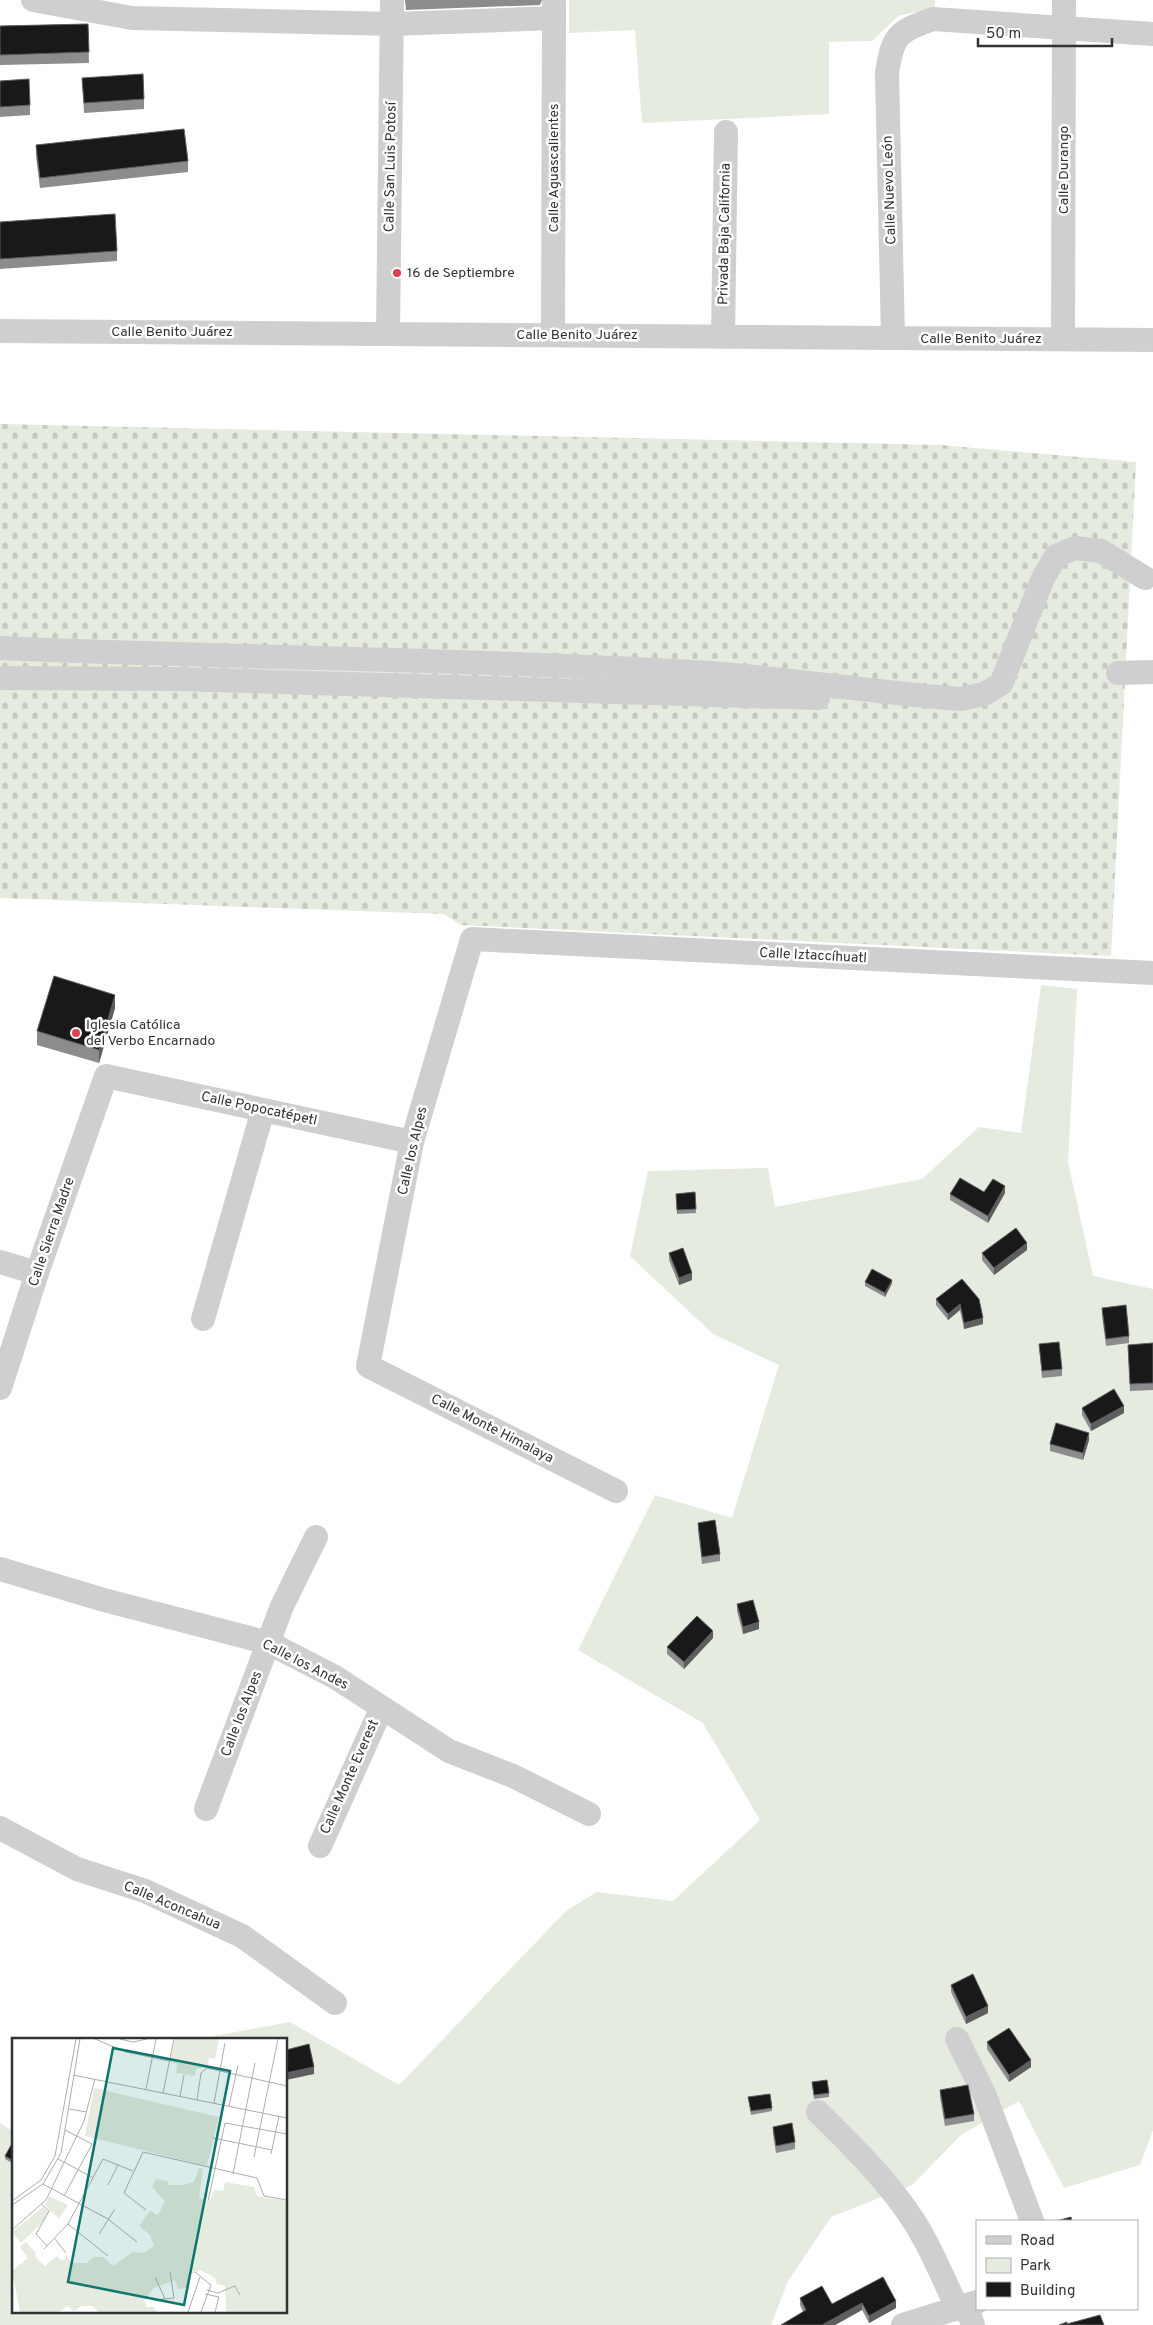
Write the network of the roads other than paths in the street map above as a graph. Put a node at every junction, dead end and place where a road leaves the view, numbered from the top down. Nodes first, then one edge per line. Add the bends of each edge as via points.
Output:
1 (33, 0) edge
2 (392, 0) edge
3 (1064, 0) edge
4 (554, 9) edge
5 (393, 24) junction
6 (1064, 29) junction
7 (1153, 34) edge
8 (726, 132) dead end
9 (0, 331) edge
10 (388, 334) junction
11 (554, 335) junction
12 (724, 336) junction
13 (894, 338) junction
14 (1063, 339) junction
15 (1153, 340) edge
16 (1144, 578) dead end
17 (0, 648) edge
18 (1153, 672) edge
19 (1118, 673) dead end
20 (0, 678) edge
21 (849, 687) junction
22 (472, 939) joint
23 (1153, 973) edge
24 (106, 1076) joint
25 (263, 1110) junction
26 (412, 1142) junction
27 (0, 1262) edge
28 (37, 1273) junction
29 (203, 1319) dead end
30 (368, 1366) joint
31 (0, 1388) edge
32 (616, 1491) dead end
33 (316, 1537) dead end
34 (0, 1569) edge
35 (269, 1643) junction
36 (381, 1709) junction
37 (206, 1809) dead end
38 (588, 1814) dead end
39 (0, 1828) edge
40 (320, 1846) dead end
41 (334, 2003) dead end
42 (957, 2039) dead end
43 (818, 2112) dead end
44 (1032, 2220) edge
45 (968, 2310) edge
46 (902, 2325) edge

1 - 5 street via 132,18
2 - 5 street, Calle San Luis Potosí
3 - 6 street, Calle Durango
4 - 5 street
4 - 11 street, Calle Aguascalientes
5 - 10 street, Calle San Luis Potosí
6 - 7 street
6 - 13 street, Calle Nuevo León via 933,19 908,28 892,44 886,73
6 - 14 street, Calle Durango
8 - 12 street, Privada Baja California
9 - 10 street, Calle Benito Juárez
10 - 11 street, Calle Benito Juárez
11 - 12 street, Calle Benito Juárez
12 - 13 street, Calle Benito Juárez
13 - 14 street, Calle Benito Juárez
14 - 15 street, Calle Benito Juárez
16 - 21 street via 1101,551 1075,548 1056,556 1043,578 1001,684 984,694 960,699
17 - 21 street via 364,661 454,661 712,673
18 - 19 street
20 - 21 street via 178,679 814,699
22 - 23 street, Calle Iztaccíhuatl
22 - 26 street, Calle los Alpes
24 - 25 street, Calle Popocatépetl
24 - 28 street, Calle Sierra Madre
25 - 26 street, Calle Popocatépetl
25 - 29 street
26 - 30 street, Calle los Alpes
27 - 28 street
28 - 31 street, Calle Sierra Madre
30 - 32 street, Calle Monte Himalaya
33 - 35 street, Calle los Alpes via 282,1606
34 - 35 street, Calle los Andes
35 - 36 street, Calle los Andes via 335,1677
35 - 37 street, Calle los Alpes
36 - 38 street, Calle los Andes via 449,1751 513,1776
36 - 40 street, Calle Monte Everest
39 - 41 street, Calle Aconcahua via 77,1869 145,1892 242,1936
42 - 44 street via 985,2096
43 - 45 street via 868,2162 897,2198
45 - 46 street

